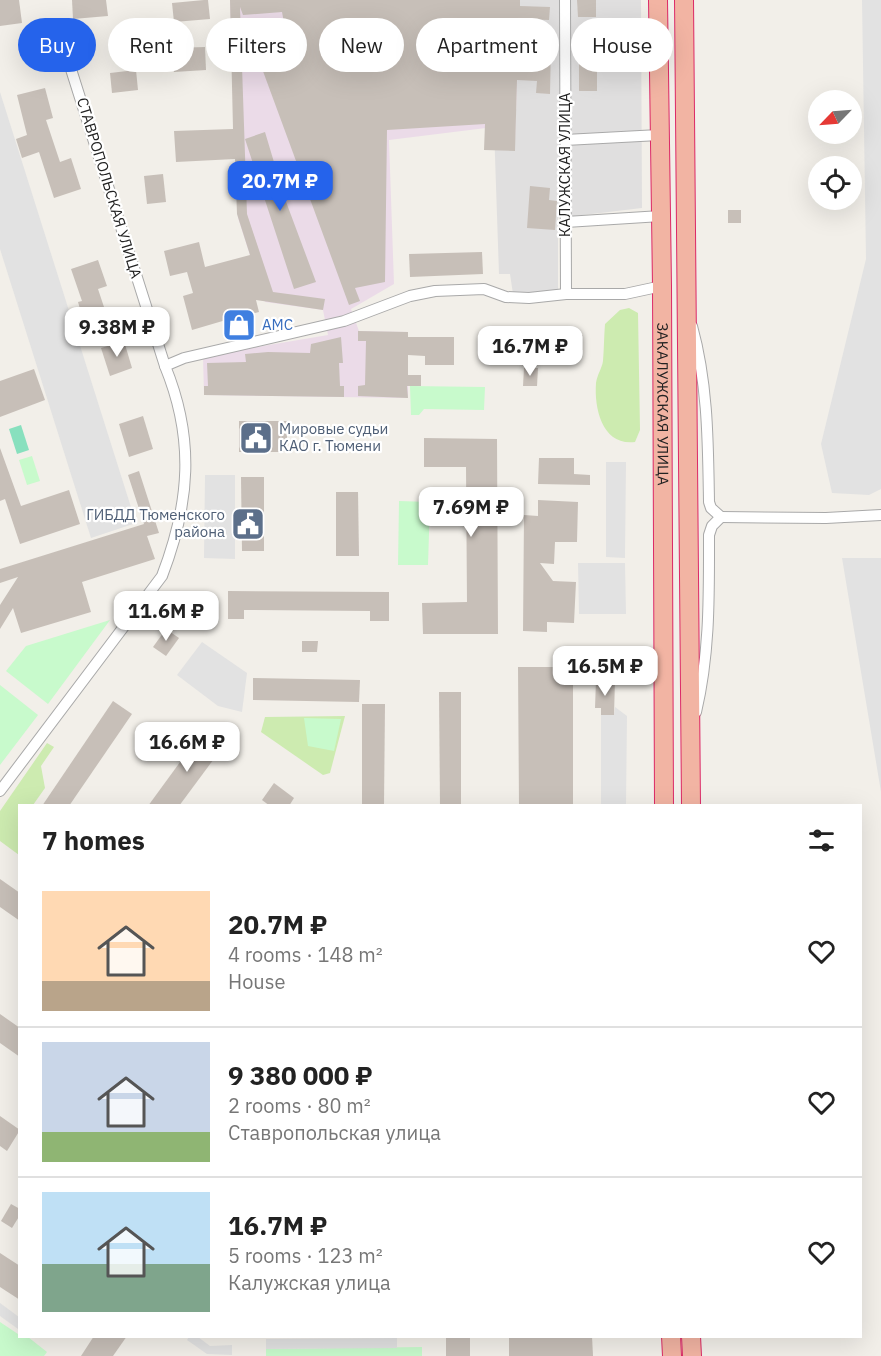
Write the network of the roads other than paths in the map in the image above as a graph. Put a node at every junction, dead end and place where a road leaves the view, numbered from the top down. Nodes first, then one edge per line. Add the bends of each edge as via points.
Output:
1 (565, 0) edge
2 (658, 0) edge
3 (684, 0) edge
4 (72, 72) edge
5 (660, 135) junction
6 (565, 140) junction
7 (661, 216) junction
8 (566, 222) junction
9 (663, 286) junction
10 (566, 294) junction
11 (686, 303) junction
12 (165, 366) junction
13 (881, 515) edge
14 (721, 517) junction
15 (693, 724) junction
16 (0, 791) edge
17 (664, 804) edge
18 (691, 804) edge
19 (671, 1338) edge
20 (690, 1338) edge
21 (672, 1356) edge
22 (691, 1356) edge

1 - 6 street, КАЛУЖСКАЯ УЛИЦА
2 - 5 highway, ЗАКАЛУЖСКАЯ УЛИЦА
3 - 11 highway
4 - 12 street, СТАВРОПОЛЬСКАЯ УЛИЦА
5 - 6 street
5 - 7 highway, ЗАКАЛУЖСКАЯ УЛИЦА
6 - 8 street, КАЛУЖСКАЯ УЛИЦА
7 - 8 street
7 - 9 highway, ЗАКАЛУЖСКАЯ УЛИЦА
8 - 10 street, КАЛУЖСКАЯ УЛИЦА
9 - 10 street via 625,294
9 - 17 highway, ЗАКАЛУЖСКАЯ УЛИЦА
10 - 12 street via 529,298 506,297 484,289 435,291 410,296 344,321 184,358
11 - 14 street via 702,370 709,501
11 - 15 highway
12 - 16 street, СТАВРОПОЛЬСКАЯ УЛИЦА via 179,401 186,446 178,534 162,576
13 - 14 street
14 - 15 street via 709,535 710,626
15 - 18 highway
19 - 21 highway
20 - 22 highway

